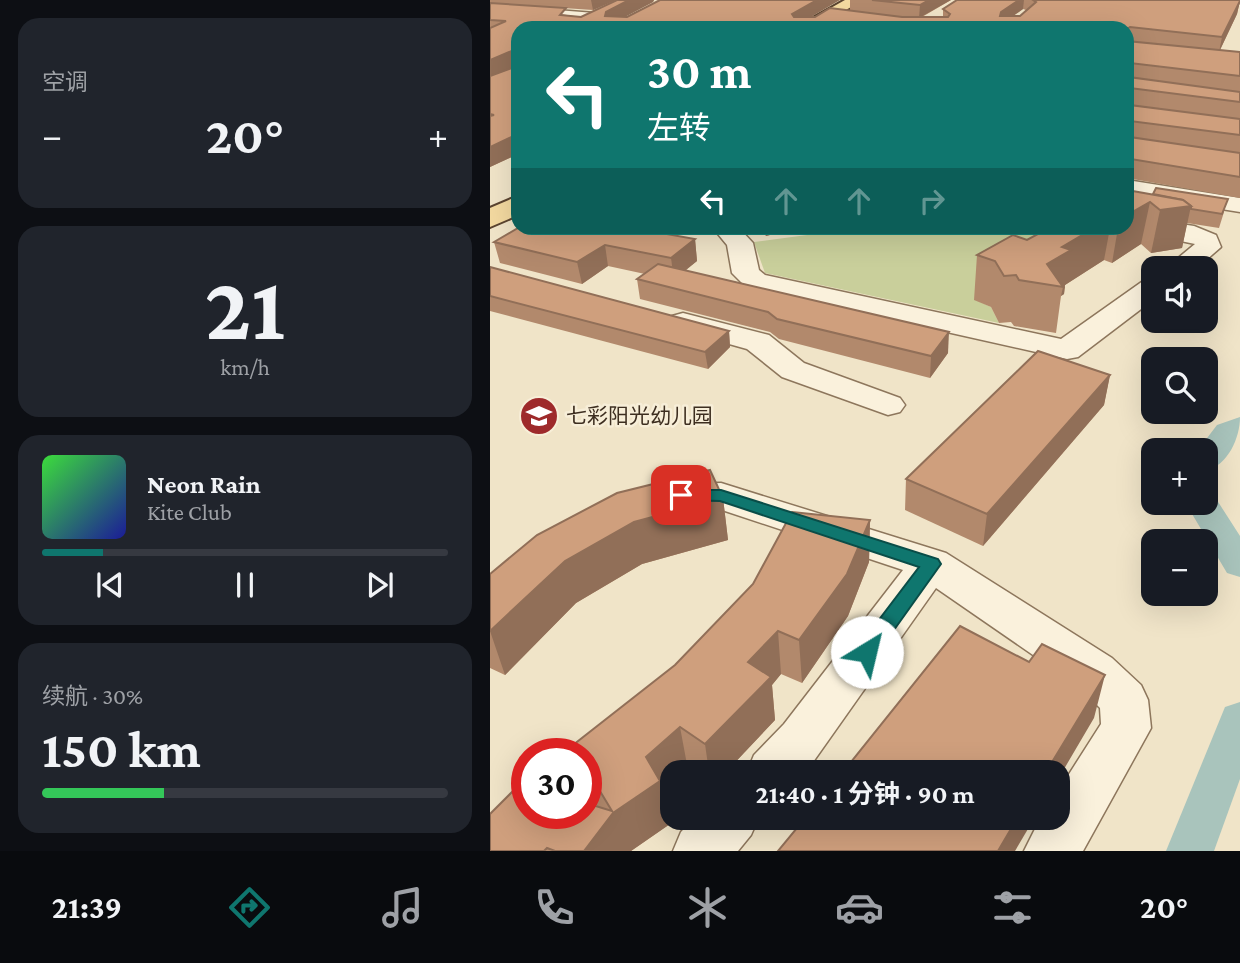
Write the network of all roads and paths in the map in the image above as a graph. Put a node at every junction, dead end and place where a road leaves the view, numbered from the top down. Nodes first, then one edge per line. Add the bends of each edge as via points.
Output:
1 (849, 0) edge
2 (855, 0) edge
3 (874, 0) edge
4 (490, 9) edge
5 (837, 20) edge
6 (585, 21) edge
7 (511, 182) edge
8 (1134, 188) edge
9 (490, 193) edge
10 (1240, 205) edge
11 (511, 208) edge
12 (490, 219) edge
13 (1134, 224) edge
14 (733, 235) edge
15 (1196, 256) edge
16 (1141, 296) edge
17 (651, 314) edge
18 (888, 405) dead end
19 (643, 506) edge
20 (932, 564) junction
21 (784, 760) edge
22 (720, 830) edge
23 (701, 851) edge
24 (1052, 851) edge

1 - 2 street
2 - 5 main road
3 - 5 main road
4 - 6 street via 599,15
7 - 9 main road
8 - 10 street
11 - 12 main road
13 - 15 street via 1207,240 1208,247
14 - 16 street via 740,243 746,273 756,281 1067,350
17 - 18 street via 758,342 793,370
19 - 20 street via 681,495 721,496
20 - 21 street
20 - 24 street via 1095,672 1124,700 1126,728
22 - 23 street

